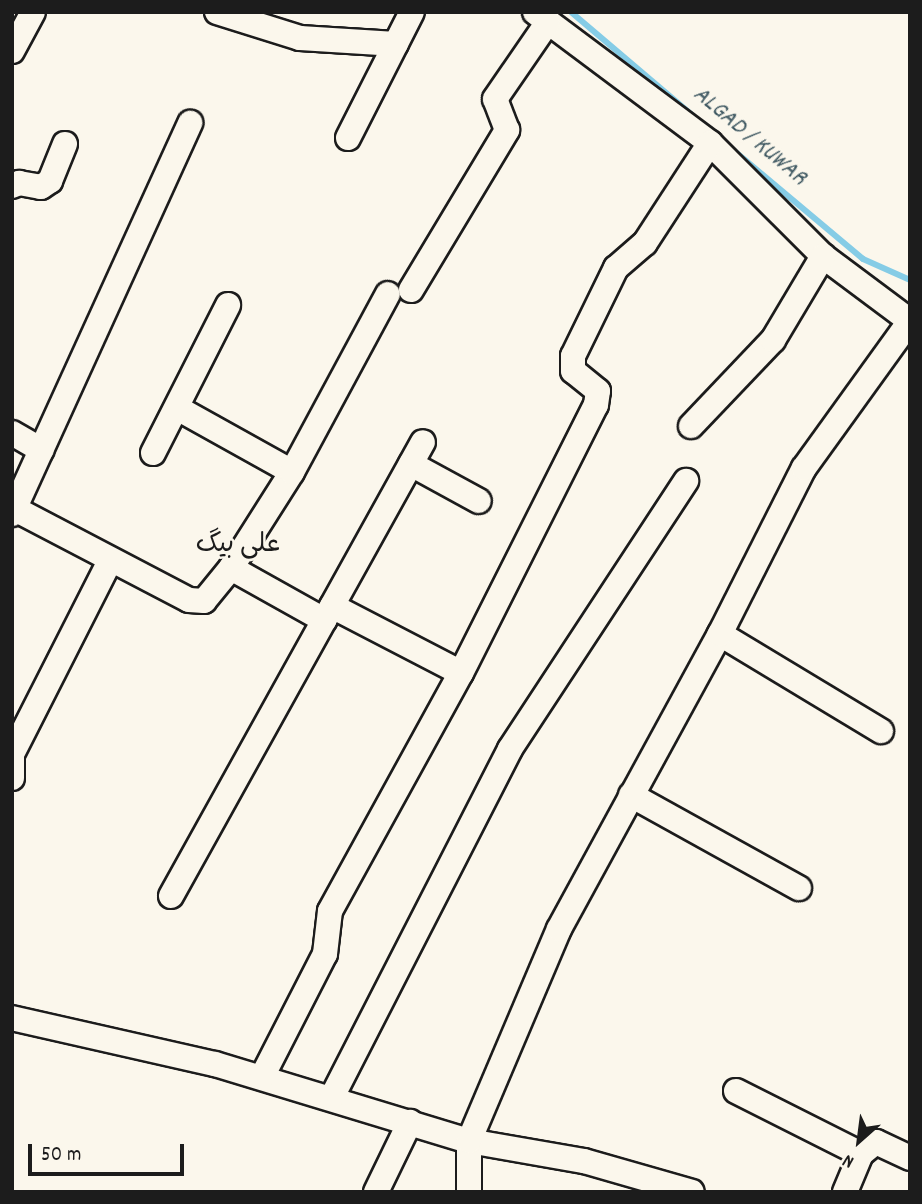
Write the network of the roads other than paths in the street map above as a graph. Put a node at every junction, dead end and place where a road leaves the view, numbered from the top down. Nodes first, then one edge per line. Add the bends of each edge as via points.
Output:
1 (33, 12) edge
2 (217, 12) edge
3 (412, 12) edge
4 (541, 17) edge
5 (396, 44) junction
6 (12, 51) edge
7 (190, 122) dead end
8 (348, 138) dead end
9 (710, 143) junction
10 (65, 144) dead end
11 (12, 186) edge
12 (823, 256) junction
13 (228, 305) dead end
14 (910, 321) edge
15 (179, 409) junction
16 (691, 426) dead end
17 (12, 433) edge
18 (423, 442) dead end
19 (41, 450) junction
20 (153, 453) dead end
21 (411, 464) junction
22 (292, 472) junction
23 (686, 481) dead end
24 (479, 501) dead end
25 (14, 511) edge
26 (109, 562) dead end
27 (231, 568) junction
28 (328, 613) junction
29 (720, 634) junction
30 (461, 673) junction
31 (881, 731) dead end
32 (12, 754) edge
33 (12, 778) edge
34 (631, 795) junction
35 (799, 888) dead end
36 (172, 896) dead end
37 (12, 1018) edge
38 (262, 1077) junction
39 (736, 1091) dead end
40 (332, 1097) junction
41 (410, 1122) junction
42 (469, 1142) junction
43 (861, 1154) junction
44 (910, 1158) edge
45 (376, 1192) edge
46 (469, 1192) edge
47 (692, 1192) edge
48 (845, 1192) edge

1 - 6 street
2 - 5 street via 300,38
3 - 5 street
4 - 9 street
4 - 22 street via 495,99 508,130 400,292
5 - 8 street
7 - 19 street
9 - 12 street
9 - 30 street via 645,243 616,268 573,356 573,371 598,391 596,405
10 - 11 street via 50,181 41,187
12 - 14 street
12 - 16 street via 773,340
13 - 15 street
14 - 29 street via 804,468
15 - 20 street
15 - 22 street
17 - 19 street
18 - 21 street
19 - 25 street
21 - 24 street
21 - 28 street
22 - 27 street
23 - 40 street via 510,749
25 - 27 street via 189,600 204,601
26 - 32 street
27 - 28 street
28 - 30 street
28 - 36 street
29 - 31 street
29 - 34 street
30 - 38 street via 330,911 325,954
32 - 33 street
34 - 35 street
34 - 42 street via 559,929
37 - 38 street via 100,1035
38 - 40 street
39 - 43 street
40 - 41 street
41 - 42 street
41 - 45 street
42 - 46 street
42 - 47 street via 584,1161
43 - 44 street via 876,1142
43 - 48 street

